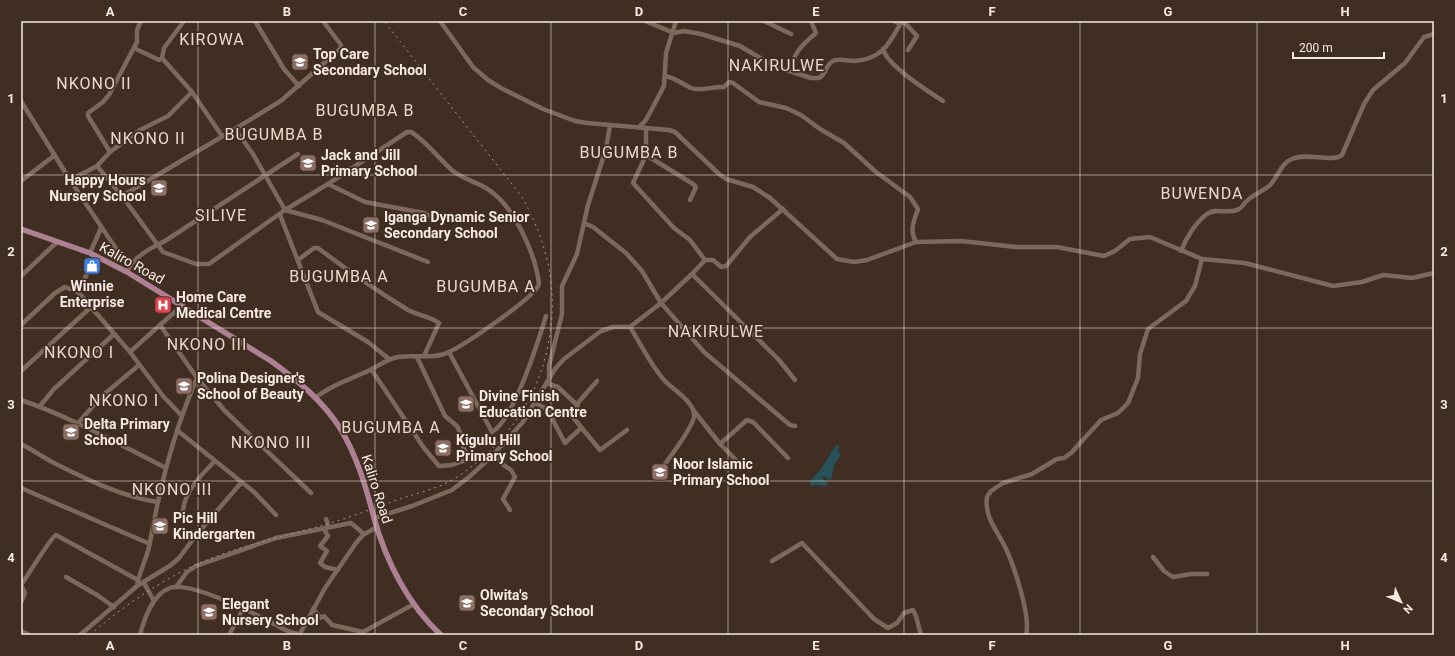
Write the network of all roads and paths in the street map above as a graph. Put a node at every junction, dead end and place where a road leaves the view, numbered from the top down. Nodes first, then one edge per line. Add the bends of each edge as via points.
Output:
1 (141, 21) edge
2 (184, 21) edge
3 (255, 21) edge
4 (324, 21) edge
5 (440, 21) edge
6 (645, 21) edge
7 (764, 21) edge
8 (811, 21) edge
9 (894, 21) edge
10 (676, 22) edge
11 (901, 22) edge
12 (683, 31) junction
13 (674, 33) junction
14 (791, 34) dead end
15 (1434, 34) edge
16 (134, 48) junction
17 (883, 49) junction
18 (908, 50) dead end
19 (162, 58) junction
20 (791, 71) junction
21 (665, 76) junction
22 (299, 86) junction
23 (192, 92) junction
24 (21, 101) edge
25 (943, 101) dead end
26 (610, 125) junction
27 (639, 127) junction
28 (646, 128) junction
29 (235, 129) junction
30 (222, 136) junction
31 (110, 152) junction
32 (298, 154) dead end
33 (55, 155) junction
34 (646, 155) junction
35 (97, 166) junction
36 (265, 174) junction
37 (70, 180) junction
38 (21, 181) edge
39 (328, 184) junction
40 (122, 196) junction
41 (690, 200) dead end
42 (783, 209) junction
43 (285, 210) junction
44 (280, 215) junction
45 (435, 219) dead end
46 (584, 223) junction
47 (101, 228) junction
48 (21, 229) edge
49 (57, 242) junction
50 (916, 242) junction
51 (157, 245) junction
52 (1181, 251) junction
53 (90, 253) junction
54 (96, 256) junction
55 (1202, 259) junction
56 (298, 260) junction
57 (705, 260) junction
58 (428, 262) dead end
59 (128, 270) junction
60 (1434, 273) edge
61 (692, 274) junction
62 (21, 276) edge
63 (78, 292) junction
64 (661, 303) junction
65 (183, 305) junction
66 (91, 307) junction
67 (546, 316) dead end
68 (21, 325) edge
69 (160, 325) junction
70 (630, 327) junction
71 (114, 334) junction
72 (130, 352) junction
73 (449, 352) junction
74 (424, 356) junction
75 (417, 357) junction
76 (389, 359) junction
77 (139, 365) junction
78 (371, 369) junction
79 (21, 371) edge
80 (197, 378) junction
81 (795, 380) dead end
82 (548, 381) junction
83 (597, 381) dead end
84 (316, 397) junction
85 (21, 400) edge
86 (535, 403) junction
87 (577, 404) junction
88 (40, 406) junction
89 (693, 410) junction
90 (181, 415) junction
91 (78, 423) junction
92 (795, 426) dead end
93 (581, 428) junction
94 (627, 430) dead end
95 (178, 431) junction
96 (21, 444) edge
97 (720, 444) junction
98 (494, 453) junction
99 (788, 458) dead end
100 (215, 461) junction
101 (664, 467) dead end
102 (743, 467) dead end
103 (166, 468) junction
104 (242, 483) junction
105 (21, 488) edge
106 (310, 493) dead end
107 (158, 502) junction
108 (183, 510) dead end
109 (510, 510) dead end
110 (276, 514) dead end
111 (374, 518) junction
112 (326, 519) dead end
113 (377, 527) junction
114 (325, 528) junction
115 (364, 534) junction
116 (150, 544) junction
117 (1153, 557) dead end
118 (772, 561) dead end
119 (338, 570) junction
120 (1207, 574) dead end
121 (66, 577) dead end
122 (138, 580) junction
123 (144, 583) junction
124 (21, 586) edge
125 (137, 586) junction
126 (176, 587) junction
127 (154, 601) junction
128 (21, 602) edge
129 (414, 604) junction
130 (114, 607) junction
131 (243, 609) junction
132 (313, 609) junction
133 (21, 631) edge
134 (28, 634) dead end
135 (80, 635) edge
136 (140, 635) edge
137 (229, 635) edge
138 (300, 635) edge
139 (441, 635) edge
140 (921, 635) edge
141 (1026, 635) edge

1 - 16 street
2 - 19 street via 164,48
3 - 22 street via 284,69
4 - 22 street via 342,47
5 - 26 street via 473,67 501,88 543,109 575,121
6 - 13 street
7 - 14 street
8 - 20 street via 816,33 803,44 792,60
9 - 11 street
10 - 12 street via 677,28
10 - 13 street
11 - 17 street
11 - 18 street via 917,36
12 - 13 street
12 - 20 street via 740,46 774,66
13 - 21 street via 666,53
15 - 52 street via 1424,37 1405,63 1373,90 1364,104 1342,155 1334,159 1315,156 1292,159 1284,164 1267,188 1248,199 1239,209 1208,213 1185,241
16 - 19 street via 159,60
16 - 31 street via 109,95 88,113
17 - 20 street via 871,59 831,62 820,78
17 - 25 street via 884,54 904,74
19 - 23 street
21 - 27 street via 661,92 646,120
21 - 50 street via 696,89 724,87 729,82 733,83 759,102 786,108 801,115 844,143 914,201 918,209 912,235
22 - 29 street via 282,100
23 - 30 street
23 - 31 street via 168,116 140,130
24 - 33 street
26 - 27 street
26 - 46 street via 606,149
27 - 28 street
28 - 34 street
28 - 42 street via 675,132 718,174 726,179 753,186
29 - 30 street
29 - 36 street
30 - 40 street
31 - 35 street
32 - 36 street
33 - 37 street
33 - 38 street
34 - 41 street via 696,187
34 - 57 street via 633,183 635,188 674,228 690,240
35 - 37 street
35 - 40 street
36 - 43 street
36 - 51 street
37 - 47 street
39 - 43 street
39 - 45 street via 365,202 424,213
39 - 73 street via 407,132 411,132 459,175 494,193 509,210 533,258 538,275 538,288 478,335
40 - 51 street
42 - 50 street via 837,259 845,261 867,260
42 - 57 street via 750,237 726,266 721,267 713,260
43 - 44 street
43 - 58 street via 322,220
44 - 51 street via 209,264 196,264 169,255
44 - 56 street
46 - 64 street via 626,253 642,271
46 - 82 street via 577,254 562,286 562,314 549,366
47 - 53 street
47 - 59 street
48 - 49 main road, Kaliro Road
49 - 53 main road, Kaliro Road
49 - 62 street
50 - 52 street via 961,241 1016,247 1057,247 1104,256 1130,239 1150,237
51 - 59 street via 142,255
52 - 55 street
53 - 54 main road, Kaliro Road
54 - 59 main road, Kaliro Road
54 - 63 street
55 - 60 street via 1245,263 1334,286 1362,282 1382,275 1412,278
55 - 141 street via 1195,286 1186,301 1148,329 1140,354 1138,378 1128,403 1118,413 1101,420 1071,453 1032,474 1003,483 987,497 990,521 1007,552 1025,608
56 - 74 street via 314,248 318,248 409,310 422,317 436,320 439,323
56 - 76 street via 318,312 368,342
57 - 61 street
59 - 65 main road, Kaliro Road
61 - 64 street
61 - 81 street via 779,360
63 - 66 street
63 - 68 street via 65,287
64 - 70 street
64 - 92 street via 704,352 790,425
65 - 69 street
65 - 84 main road, Kaliro Road via 292,376
66 - 71 street
66 - 79 street
67 - 73 street via 520,389 498,429 492,432
69 - 72 street
69 - 80 street
70 - 82 street via 612,327 601,331 564,359
70 - 89 street via 665,381
71 - 72 street
71 - 88 street via 54,389
72 - 77 street
73 - 74 street
74 - 75 street
75 - 76 street
75 - 78 street via 445,416 457,426 469,459 439,466
76 - 78 street
77 - 90 street
77 - 91 street via 101,396
78 - 84 street via 336,383
80 - 90 street
80 - 106 street via 246,432
82 - 86 street
82 - 87 street via 558,386
83 - 87 street
84 - 111 main road, Kaliro Road via 339,426 353,454 363,478
85 - 88 street
86 - 93 street via 547,410 565,443
86 - 98 street via 523,422
87 - 93 street via 578,408 572,415
88 - 91 street
89 - 97 street
89 - 101 street via 694,416 689,427
90 - 95 street
91 - 103 street
93 - 94 street via 600,450
95 - 100 street
95 - 103 street
96 - 107 street via 96,483
97 - 99 street via 747,420 753,422
97 - 102 street
98 - 109 street via 515,477 503,500
98 - 111 street via 452,490
100 - 104 street
100 - 108 street via 193,487 184,501
103 - 107 street
104 - 110 street
104 - 123 street via 179,558
105 - 116 street
107 - 116 street
111 - 113 main road, Kaliro Road
112 - 114 street via 328,524
113 - 115 street
113 - 129 main road, Kaliro Road via 396,574
114 - 115 street via 351,522
114 - 119 street via 328,536 320,546 326,551 320,563
114 - 126 street via 276,538 196,566 186,572
115 - 119 street
116 - 122 street
117 - 120 street via 1164,571 1173,577
118 - 140 street via 802,543 874,619 888,628 897,623 904,613 913,610
119 - 132 street
121 - 130 street
122 - 124 street via 56,535 51,538
122 - 125 street
123 - 125 street
123 - 127 street
124 - 128 street via 25,593
125 - 130 street
126 - 127 street via 166,590
126 - 131 street via 188,588
127 - 136 street
129 - 132 street via 363,632 332,625
129 - 139 main road, Kaliro Road
130 - 135 street
131 - 137 street
131 - 138 street via 292,634
132 - 138 street
133 - 134 street

